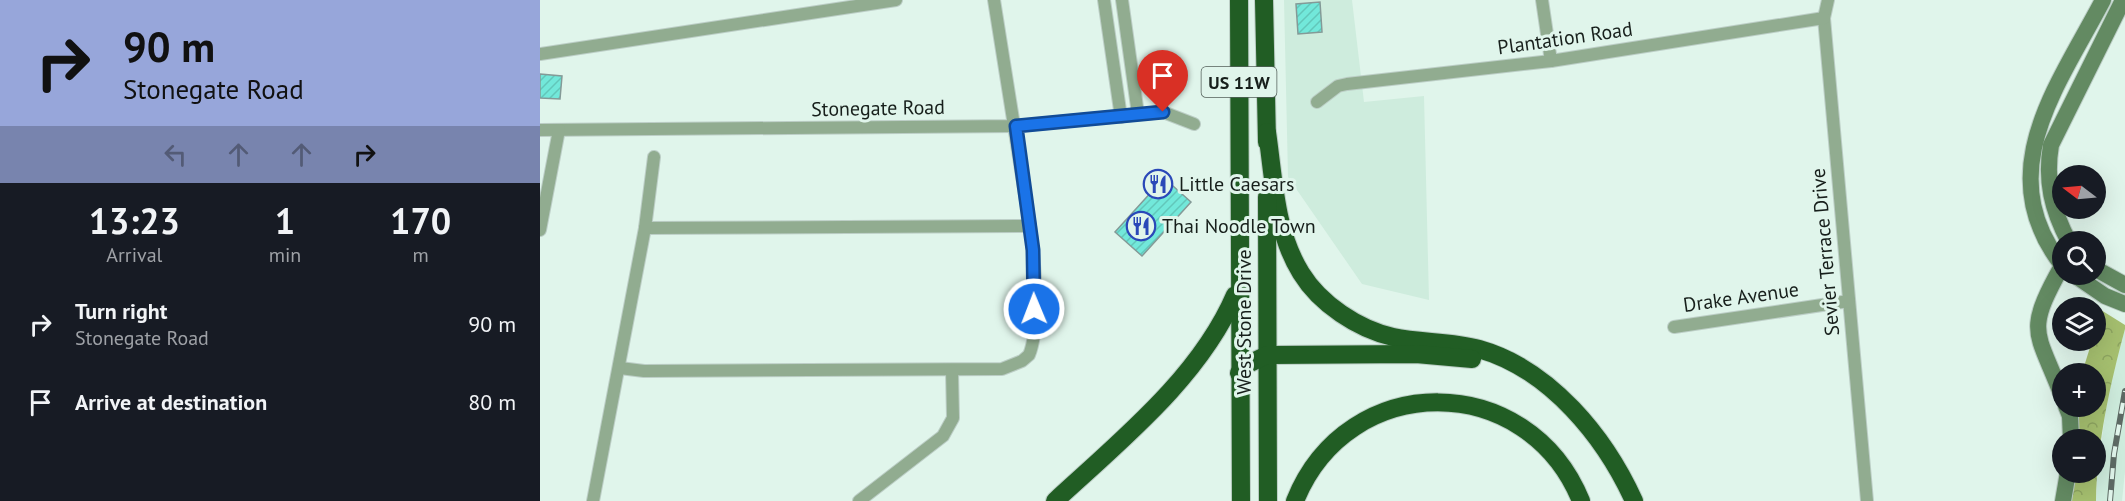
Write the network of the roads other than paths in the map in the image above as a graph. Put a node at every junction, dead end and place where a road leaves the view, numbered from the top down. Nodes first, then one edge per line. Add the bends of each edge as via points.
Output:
1 (896, 0) edge
2 (994, 0) edge
3 (1104, 0) edge
4 (1122, 0) edge
5 (1239, 0) edge
6 (1254, 0) edge
7 (1264, 0) edge
8 (1542, 0) edge
9 (1828, 0) edge
10 (2103, 0) edge
11 (2123, 0) edge
12 (1824, 18) junction
13 (540, 54) edge
14 (1551, 61) junction
15 (1266, 102) junction
16 (1317, 102) dead end
17 (1138, 114) junction
18 (1121, 117) junction
19 (1194, 124) dead end
20 (1016, 126) junction
21 (540, 130) edge
22 (559, 130) junction
23 (1267, 132) junction
24 (654, 157) dead end
25 (1030, 226) junction
26 (645, 228) junction
27 (540, 230) edge
28 (2064, 231) edge
29 (2052, 247) edge
30 (2106, 275) edge
31 (2052, 285) edge
32 (2089, 285) edge
33 (2125, 285) edge
34 (1238, 288) junction
35 (1849, 301) junction
36 (2125, 304) edge
37 (1674, 327) dead end
38 (1267, 355) junction
39 (620, 368) junction
40 (952, 371) junction
41 (1239, 373) junction
42 (2052, 373) edge
43 (1534, 377) junction
44 (2066, 483) edge
45 (593, 501) edge
46 (859, 501) edge
47 (1055, 501) edge
48 (1241, 501) edge
49 (1268, 501) edge
50 (1295, 501) edge
51 (1581, 501) edge
52 (1634, 501) edge
53 (1867, 501) edge
54 (2063, 501) edge

1 - 13 street
2 - 20 street
3 - 18 street
4 - 17 street
5 - 34 highway, West Stone Drive / US 11W
6 - 15 highway via 1256,83
7 - 15 highway, West Stone Drive / US 11W
8 - 14 street
9 - 12 street, Sevier Terrace Drive
10 - 29 main road via 2048,106 2029,167 2031,199
11 - 28 main road via 2051,145 2048,162 2052,204
12 - 14 street, Plantation Road
12 - 35 street, Sevier Terrace Drive
14 - 16 street, Plantation Road via 1347,84
15 - 23 highway, West Stone Drive / US 11W
17 - 18 street, Stonegate Road
17 - 19 street, Stonegate Road via 1163,112
18 - 20 street, Stonegate Road
20 - 22 street, Stonegate Road
20 - 25 street
21 - 22 street, Stonegate Road
22 - 27 street
23 - 38 highway, West Stone Drive / US 11W
23 - 43 highway via 1281,231 1302,275 1328,303 1374,331 1479,349 1502,357
24 - 26 street
25 - 26 street
25 - 40 street via 1034,329 1029,355 1011,367
26 - 39 street
30 - 33 main road
31 - 42 main road via 2038,315 2037,338
32 - 36 main road
34 - 41 highway, West Stone Drive / US 11W
34 - 47 highway via 1224,320 1190,371
35 - 37 street, Drake Avenue
35 - 53 street, Sevier Terrace Drive
38 - 41 highway via 1244,366
38 - 43 highway via 1456,356
38 - 49 highway, West Stone Drive / US 11W
39 - 40 street
39 - 45 street
40 - 46 street via 953,418 943,436
41 - 48 highway, West Stone Drive / US 11W
43 - 52 highway via 1590,427
44 - 54 main road
50 - 51 highway via 1322,456 1356,426 1398,407 1440,401 1485,410 1530,433 1564,468

